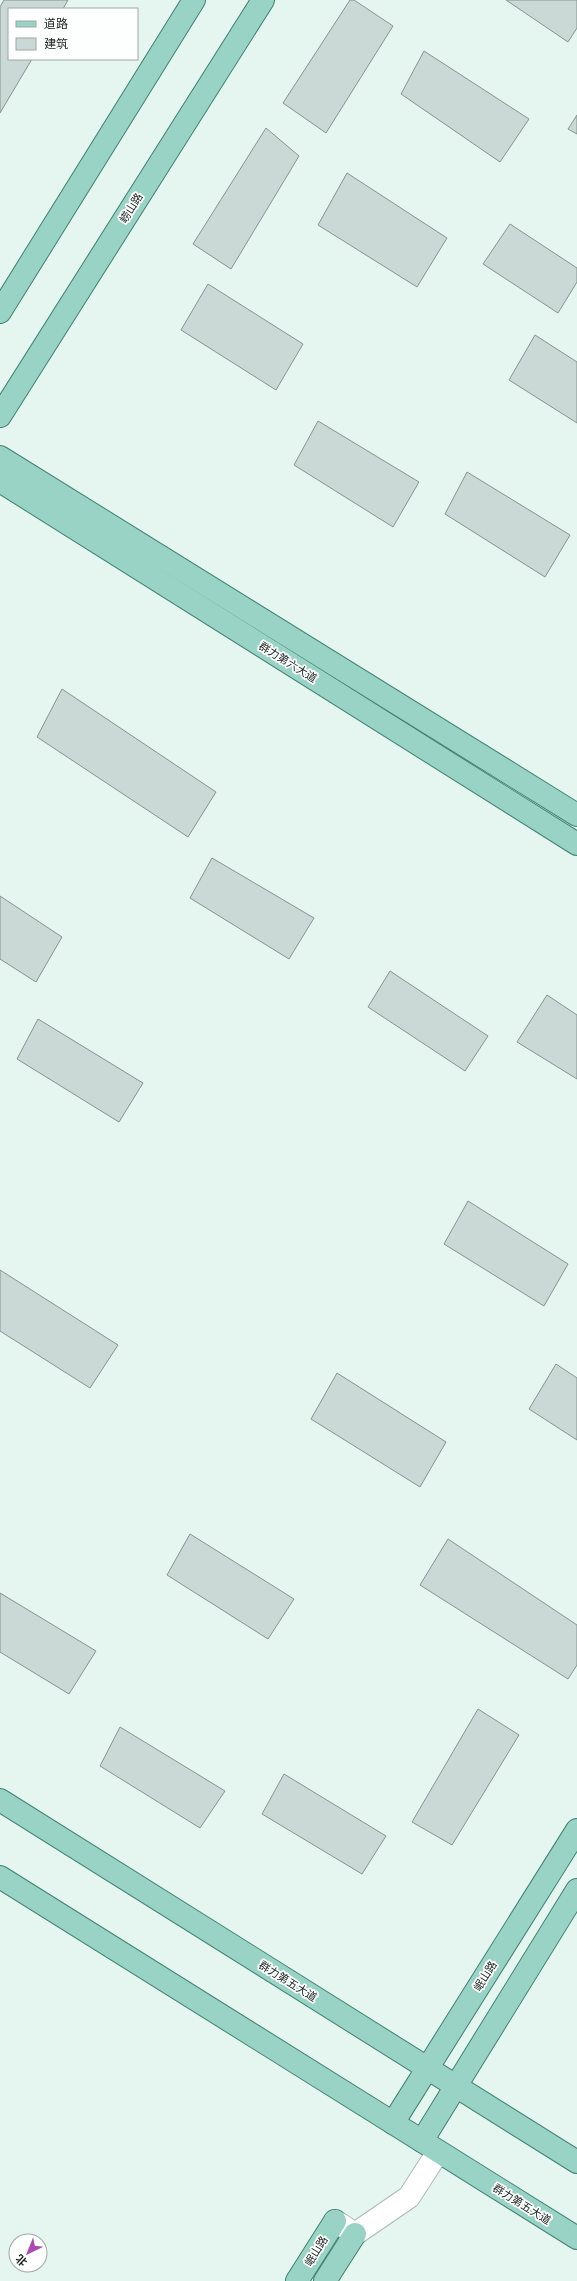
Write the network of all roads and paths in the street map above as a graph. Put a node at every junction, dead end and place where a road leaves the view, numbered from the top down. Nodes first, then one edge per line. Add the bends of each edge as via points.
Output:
1 (194, 0) edge
2 (263, 0) edge
3 (0, 312) edge
4 (0, 416) edge
5 (0, 457) edge
6 (0, 481) edge
7 (577, 815) edge
8 (577, 844) edge
9 (0, 1800) edge
10 (577, 1830) edge
11 (0, 1877) edge
12 (577, 1890) edge
13 (427, 2068) junction
14 (456, 2085) junction
15 (393, 2123) junction
16 (430, 2146) junction
17 (577, 2162) edge
18 (335, 2221) joint
19 (355, 2234) junction
20 (577, 2238) edge
21 (297, 2281) edge
22 (325, 2281) edge

1 - 3 main road
2 - 4 main road, 崂山路
5 - 7 main road, 群力第六大道
6 - 8 main road, 群力第六大道
9 - 13 main road, 群力第五大道
10 - 13 main road, 岷山路
11 - 15 main road, 群力第五大道
12 - 14 main road
13 - 14 main road, 群力第五大道
13 - 15 main road, 岷山路
14 - 16 main road
14 - 17 main road, 群力第五大道
15 - 16 main road, 群力第五大道
16 - 19 street via 409,2198
16 - 20 main road, 群力第五大道
18 - 19 street
18 - 21 main road, 岷山路
19 - 22 main road

